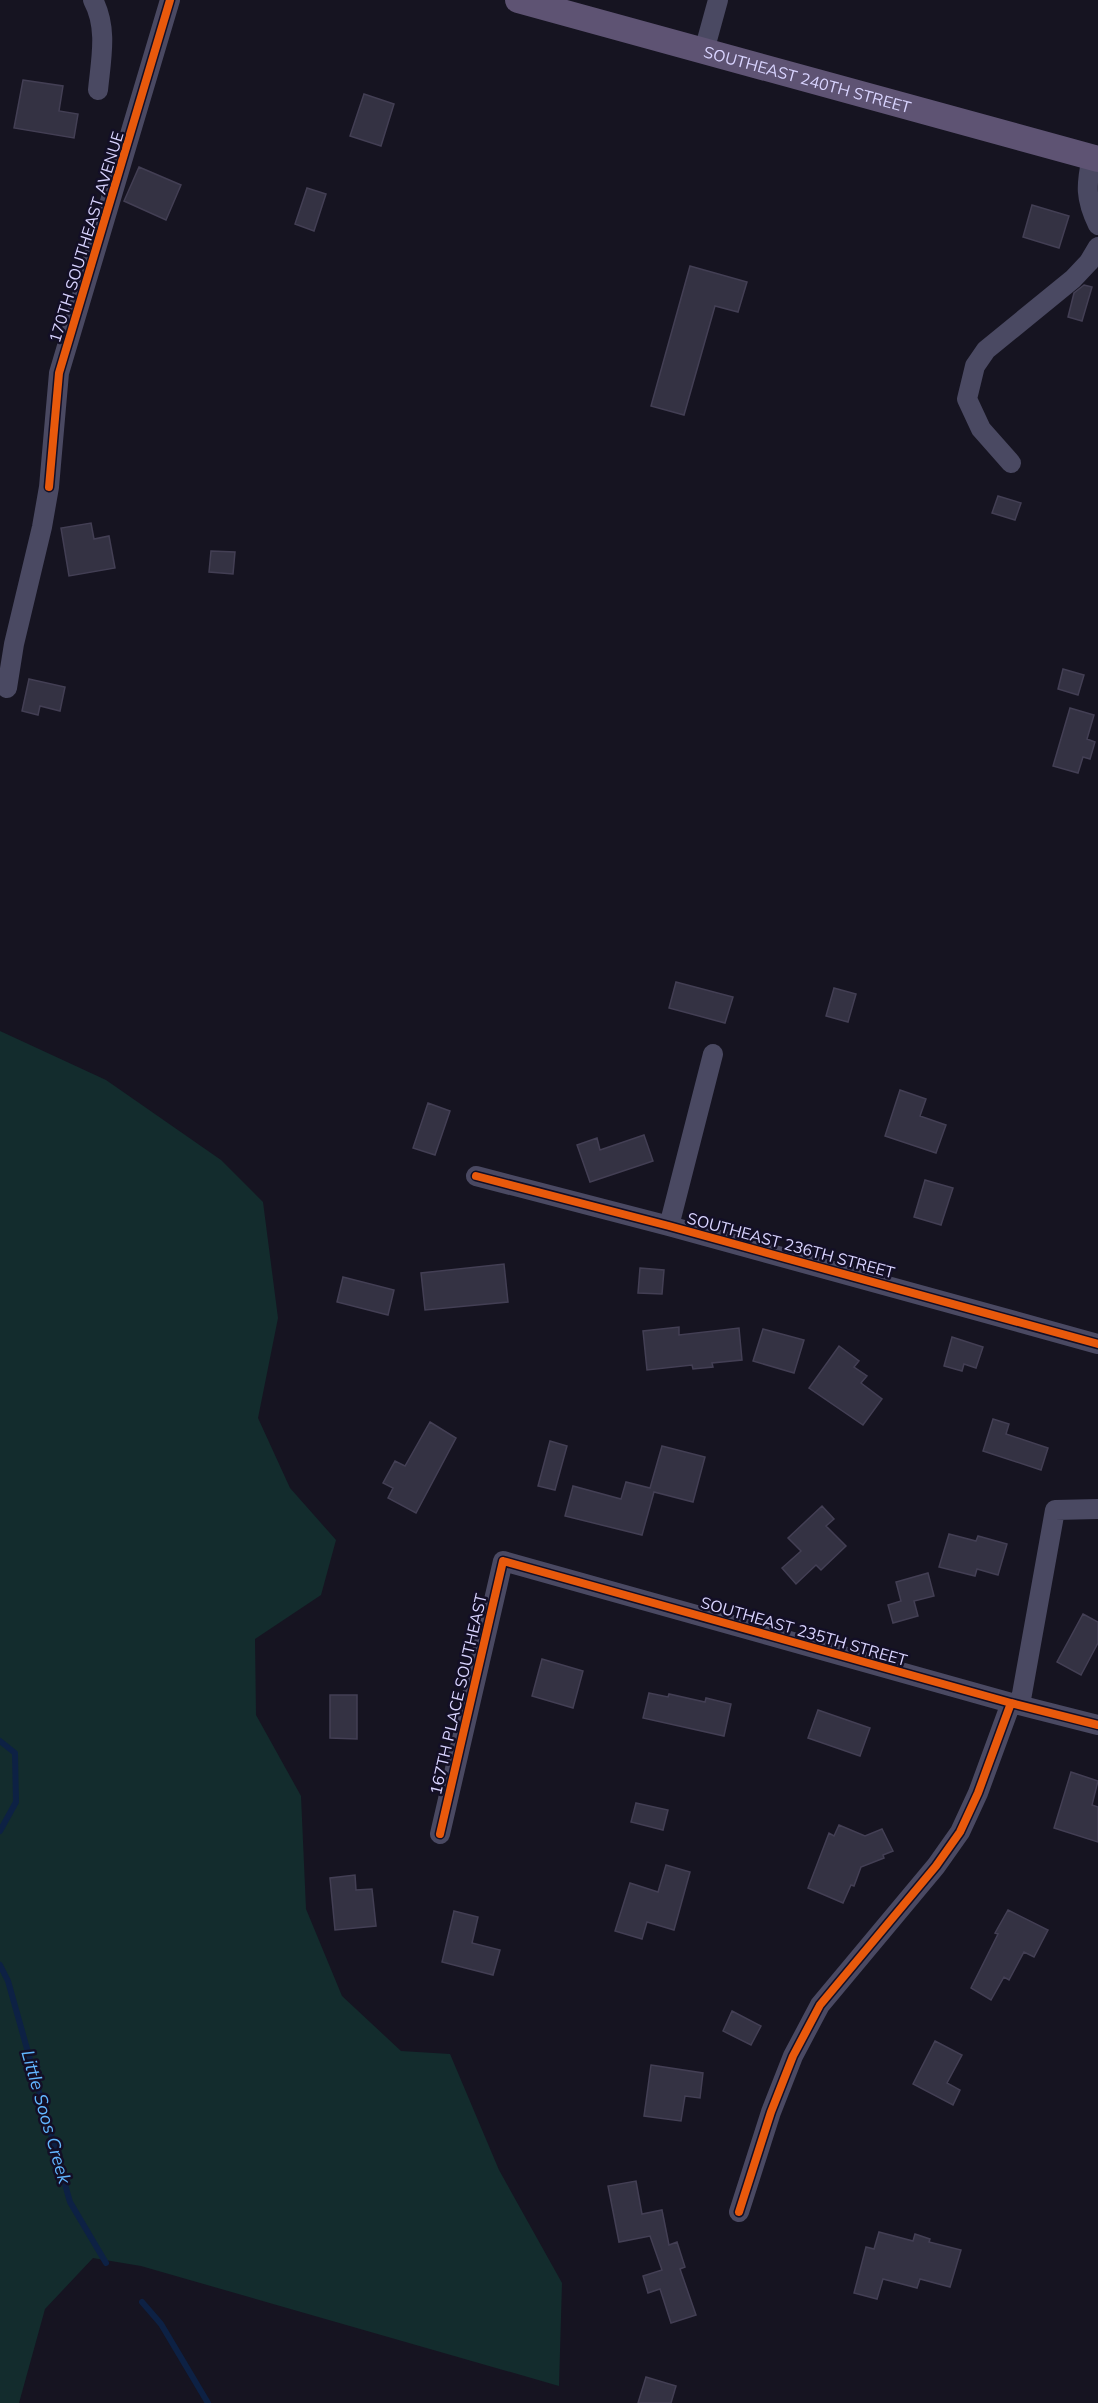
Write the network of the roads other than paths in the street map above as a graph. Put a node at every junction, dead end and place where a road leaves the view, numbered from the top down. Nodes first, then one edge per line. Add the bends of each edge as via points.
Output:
1 (93, 0) edge
2 (170, 0) edge
3 (518, 0) edge
4 (718, 0) edge
5 (704, 51) junction
6 (98, 90) dead end
7 (1095, 158) edge
8 (1098, 225) edge
9 (1098, 247) edge
10 (1011, 463) dead end
11 (7, 688) dead end
12 (713, 1054) dead end
13 (476, 1176) dead end
14 (669, 1226) junction
15 (1098, 1344) edge
16 (1098, 1509) edge
17 (503, 1561) joint
18 (1015, 1704) junction
19 (1098, 1725) edge
20 (440, 1834) dead end
21 (739, 2212) dead end

1 - 6 street via 103,33
2 - 11 street, 170TH SOUTHEAST AVENUE via 59,373 49,487
3 - 5 main road, SOUTHEAST 240TH STREET
4 - 5 street
5 - 7 main road, SOUTHEAST 240TH STREET
7 - 8 street via 1086,182
9 - 10 street via 1073,279 986,350 975,366 967,399 981,429
12 - 14 street
13 - 14 street, SOUTHEAST 236TH STREET
14 - 15 street, SOUTHEAST 236TH STREET
16 - 18 street via 1054,1510
17 - 18 street, SOUTHEAST 235TH STREET
17 - 20 street, 167TH PLACE SOUTHEAST
18 - 19 street, SOUTHEAST 235TH STREET
18 - 21 street via 960,1832 820,2005 793,2056 771,2112

